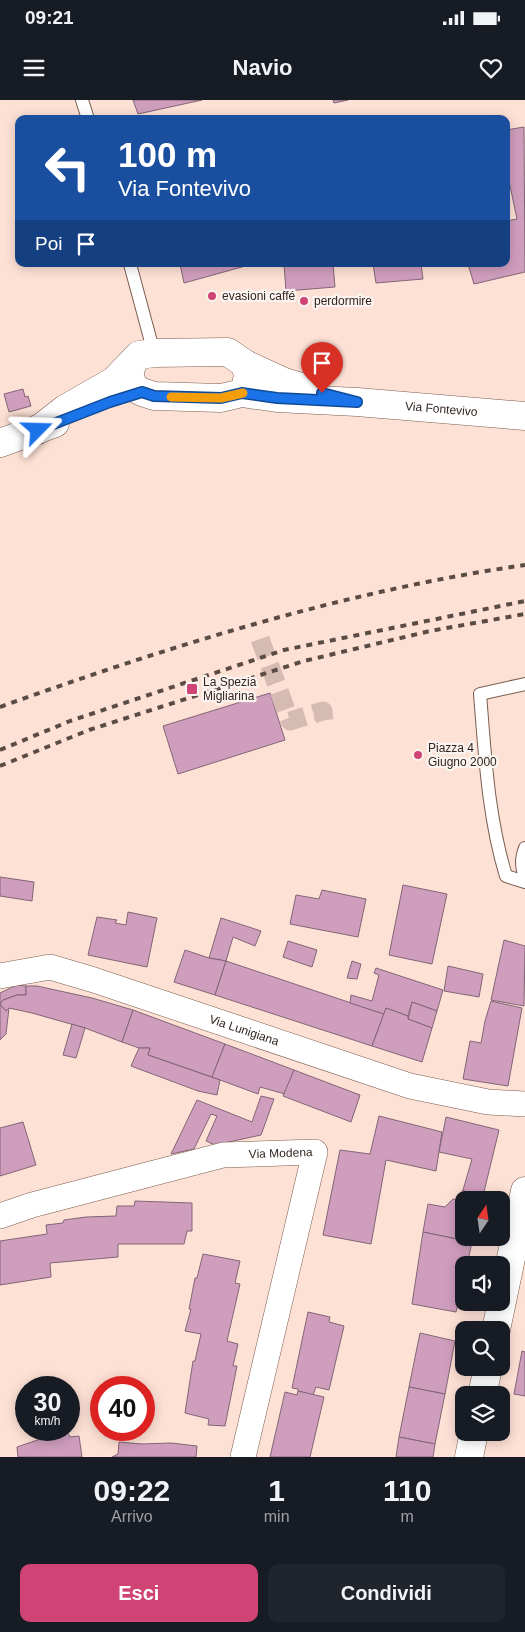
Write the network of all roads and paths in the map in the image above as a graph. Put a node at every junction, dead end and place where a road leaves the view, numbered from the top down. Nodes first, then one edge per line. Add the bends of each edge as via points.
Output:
1 (82, 100) edge
2 (87, 115) edge
3 (130, 267) edge
4 (144, 356) junction
5 (245, 364) junction
6 (142, 392) junction
7 (242, 393) junction
8 (357, 402) junction
9 (525, 416) edge
10 (38, 430) junction
11 (0, 443) edge
12 (525, 684) edge
13 (509, 687) junction
14 (525, 690) edge
15 (525, 848) edge
16 (525, 876) edge
17 (525, 882) edge
18 (0, 976) edge
19 (525, 1104) edge
20 (525, 1191) edge
21 (0, 1216) edge
22 (498, 1321) edge
23 (472, 1441) edge
24 (243, 1457) edge
25 (469, 1457) edge

1 - 2 lane
3 - 4 lane
4 - 5 street, Via Fontevivo via 228,352
4 - 6 street via 129,372 133,387
4 - 10 street, Via Fontevivo via 114,382 66,409
5 - 7 street via 248,375
5 - 8 street, Via Fontevivo via 284,382
6 - 7 street, Via Fontevivo via 154,396 221,398
6 - 10 street, Via Fontevivo
7 - 8 street, Via Fontevivo
8 - 9 street, Via Fontevivo
10 - 11 street, Via Fontevivo
12 - 13 lane
13 - 14 lane
13 - 17 lane via 480,694 490,802 500,858 506,876
15 - 16 lane via 522,859
18 - 19 street, Via Lunigiana via 50,967 410,1086 488,1102
20 - 22 street
21 - 24 street, Via Modena via 223,1155 315,1152
23 - 25 street

